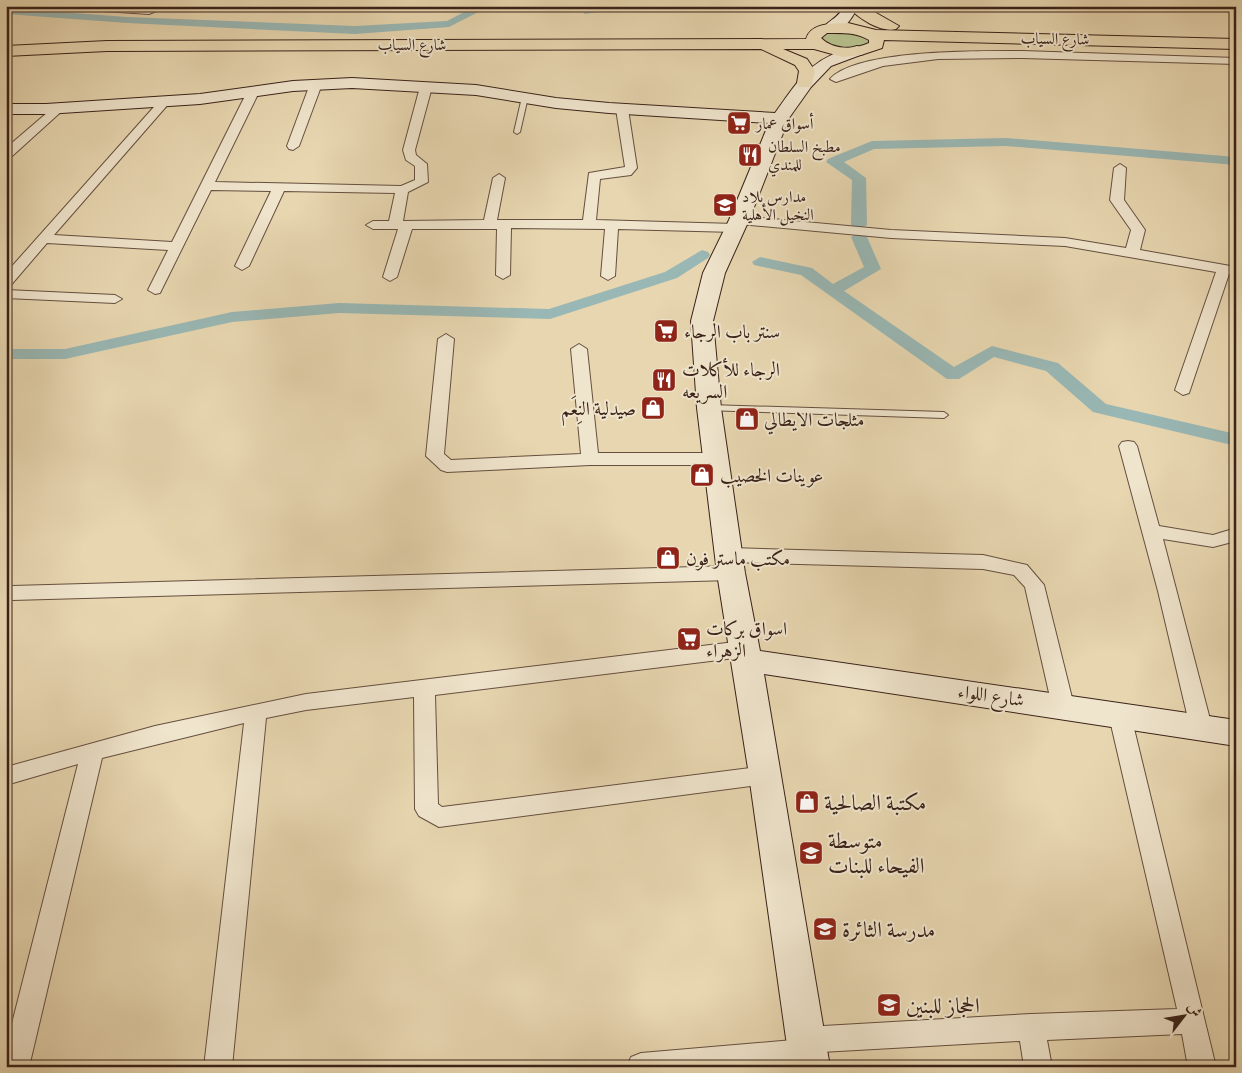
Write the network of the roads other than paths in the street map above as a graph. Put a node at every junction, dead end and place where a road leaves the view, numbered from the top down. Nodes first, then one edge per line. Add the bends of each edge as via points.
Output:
1 (72, 6) edge
2 (164, 6) edge
3 (852, 15) edge
4 (952, 36) junction
5 (874, 40) junction
6 (6, 43) edge
7 (742, 43) junction
8 (1236, 44) edge
9 (6, 51) edge
10 (1236, 53) edge
11 (823, 54) junction
12 (1236, 61) edge
13 (316, 84) junction
14 (805, 84) junction
15 (426, 87) junction
16 (253, 92) junction
17 (525, 97) junction
18 (166, 100) junction
19 (59, 108) junction
20 (622, 108) junction
21 (6, 109) edge
22 (780, 118) junction
23 (517, 132) dead end
24 (293, 146) dead end
25 (6, 155) edge
26 (1120, 168) dead end
27 (499, 178) dead end
28 (205, 186) junction
29 (279, 187) junction
30 (402, 190) junction
31 (490, 224) junction
32 (504, 224) junction
33 (589, 224) junction
34 (612, 224) junction
35 (737, 224) junction
36 (373, 225) dead end
37 (400, 225) junction
38 (44, 239) junction
39 (176, 246) junction
40 (1132, 254) junction
41 (242, 266) dead end
42 (1230, 270) edge
43 (503, 275) dead end
44 (608, 276) dead end
45 (390, 277) dead end
46 (6, 282) edge
47 (155, 290) dead end
48 (6, 294) edge
49 (115, 299) dead end
50 (446, 339) dead end
51 (579, 349) dead end
52 (1183, 390) dead end
53 (709, 408) junction
54 (944, 415) dead end
55 (1128, 446) dead end
56 (590, 459) junction
57 (716, 459) junction
58 (1150, 531) junction
59 (1236, 534) edge
60 (731, 564) junction
61 (12, 593) dead end
62 (744, 654) junction
63 (424, 688) junction
64 (1063, 706) junction
65 (256, 712) junction
66 (1120, 716) junction
67 (1201, 727) junction
68 (1236, 732) edge
69 (92, 751) junction
70 (766, 775) junction
71 (6, 776) edge
72 (1193, 1021) junction
73 (1031, 1027) junction
74 (808, 1053) edge
75 (15, 1067) edge
76 (218, 1067) edge
77 (640, 1067) edge
78 (1038, 1067) edge
79 (1202, 1067) edge

1 - 2 street via 149,11
3 - 4 main road via 865,15 887,25 918,32
3 - 5 main road
3 - 11 main road via 831,28
4 - 5 main road, شارع السياب
4 - 8 main road, شارع السياب
5 - 10 main road, شارع السياب
5 - 11 main road via 858,51
6 - 11 main road, شارع السياب via 112,38
7 - 9 main road, شارع السياب via 107,46
7 - 11 main road, شارع السياب
7 - 14 main road via 774,50 801,62 807,71
11 - 12 street via 882,64 953,54
11 - 14 main road
13 - 15 main road
13 - 16 main road
13 - 24 street
14 - 22 main road
15 - 17 main road
15 - 30 street via 409,150 410,157 421,164 422,182
16 - 18 main road
16 - 28 street
17 - 20 main road
17 - 23 lane
18 - 19 main road
18 - 38 street
19 - 21 main road
19 - 25 street
20 - 22 main road
20 - 33 street via 632,168 626,172 594,176
22 - 35 main road
26 - 40 street via 1117,200 1138,230
27 - 31 street
28 - 29 street
28 - 39 street
29 - 30 street
29 - 41 street
30 - 37 street
31 - 32 street
31 - 37 street
32 - 33 street
32 - 43 street
33 - 34 street
34 - 35 street
34 - 44 street
35 - 40 street via 1065,242
35 - 53 main road via 714,273 702,321
36 - 37 street
37 - 45 street
38 - 39 street
38 - 46 street
39 - 47 street
40 - 42 street
42 - 52 street
48 - 49 street
50 - 56 street via 435,456 447,466
51 - 56 street
53 - 54 lane
53 - 57 main road
55 - 58 street
56 - 57 street
57 - 60 main road
58 - 59 street via 1213,542
58 - 67 street
60 - 61 street
60 - 62 main road
60 - 64 street via 973,562 1020,570 1034,585
62 - 63 street
62 - 64 main road, شارع اللواء
62 - 70 main road
63 - 65 street via 306,702
63 - 70 street via 427,808 439,817
64 - 66 main road, شارع اللواء
65 - 69 street
65 - 76 street
66 - 67 main road, شارع اللواء
66 - 72 street
67 - 68 main road, شارع اللواء
69 - 71 street
69 - 75 street
70 - 74 main road
72 - 73 street
72 - 79 street
73 - 74 street
73 - 78 street
74 - 77 street

